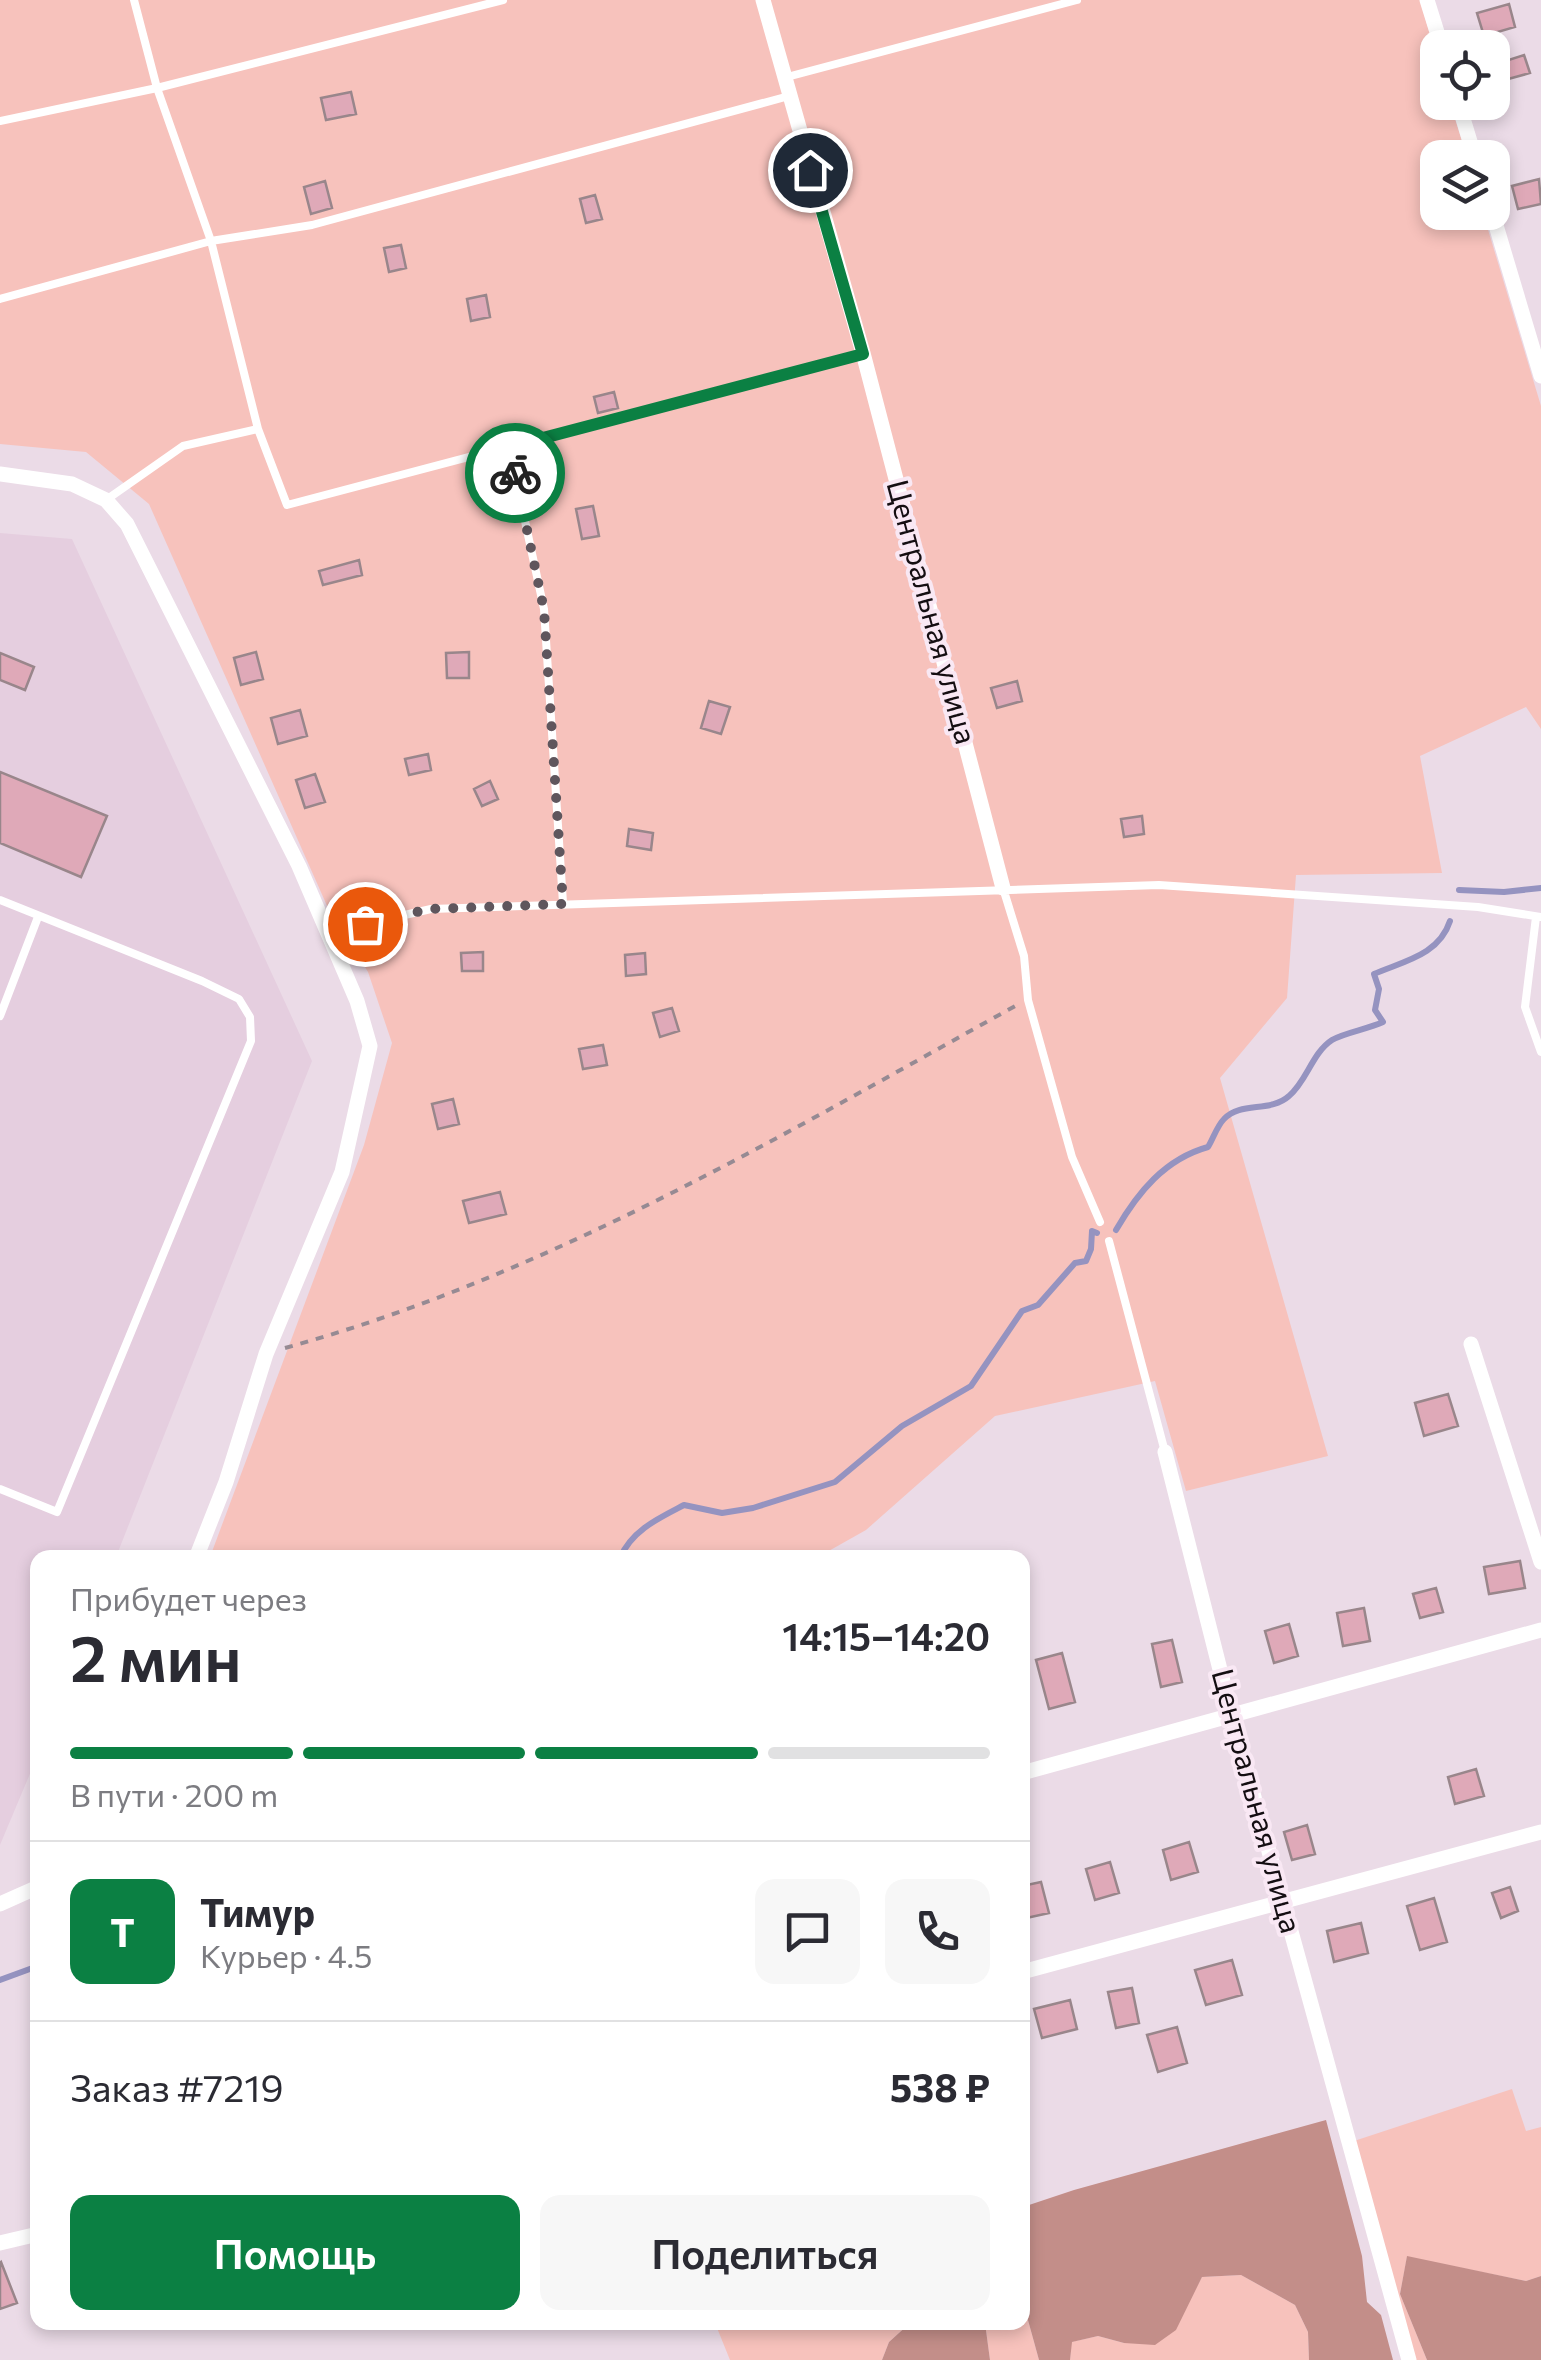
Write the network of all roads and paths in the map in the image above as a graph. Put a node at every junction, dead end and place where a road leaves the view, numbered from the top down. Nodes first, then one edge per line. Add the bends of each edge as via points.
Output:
1 (134, 0) edge
2 (504, 0) edge
3 (763, 0) edge
4 (1077, 0) edge
5 (1427, 0) edge
6 (1436, 30) edge
7 (784, 78) junction
8 (157, 88) junction
9 (789, 96) junction
10 (0, 121) edge
11 (1497, 230) edge
12 (211, 241) junction
13 (0, 299) edge
14 (863, 354) junction
15 (1541, 376) edge
16 (258, 429) junction
17 (509, 447) junction
18 (0, 474) edge
19 (106, 500) junction
20 (1003, 888) junction
21 (0, 900) edge
22 (563, 904) junction
23 (38, 917) junction
24 (1538, 917) edge
25 (335, 946) junction
26 (1028, 1000) junction
27 (0, 1016) edge
28 (1541, 1052) edge
29 (1100, 1222) dead end
30 (1110, 1241) dead end
31 (1471, 1344) dead end
32 (266, 1354) junction
33 (1164, 1452) joint
34 (0, 1489) edge
35 (199, 1550) edge
36 (1541, 1562) edge
37 (1541, 1630) edge
38 (1232, 1716) junction
39 (1030, 1772) edge
40 (1541, 1832) edge
41 (30, 1891) edge
42 (1283, 1902) junction
43 (0, 1904) edge
44 (1030, 1970) edge
45 (30, 2236) edge
46 (0, 2243) edge
47 (1408, 2360) edge

1 - 8 lane
2 - 8 lane
3 - 7 street, Центральная улица
4 - 7 lane
5 - 6 street
7 - 9 street, Центральная улица
8 - 10 lane
8 - 12 lane
9 - 12 lane via 312,225
9 - 14 street, Центральная улица
11 - 15 street
12 - 13 lane
12 - 16 lane
14 - 17 lane
14 - 20 street, Центральная улица
16 - 17 lane via 287,505
16 - 19 lane via 183,446
17 - 22 lane via 544,610
18 - 19 street via 72,484
19 - 25 street via 127,524
20 - 22 lane
20 - 24 lane via 1159,885
20 - 26 lane, Центральная улица via 1024,956
21 - 23 lane
22 - 25 lane via 430,909 365,924
23 - 27 lane
23 - 34 lane via 239,999 250,1018 251,1041 57,1512
24 - 28 lane via 1526,1006
25 - 32 street via 370,1046 342,1172
26 - 29 lane, Центральная улица via 1072,1157
26 - 32 path via 716,1172 564,1244 356,1329
30 - 33 lane, Центральная улица
31 - 36 street
32 - 35 street
33 - 38 street, Центральная улица
37 - 38 street
38 - 39 street
38 - 42 street, Центральная улица
40 - 42 street
41 - 43 street
42 - 44 street
42 - 47 street, Центральная улица
45 - 46 street

